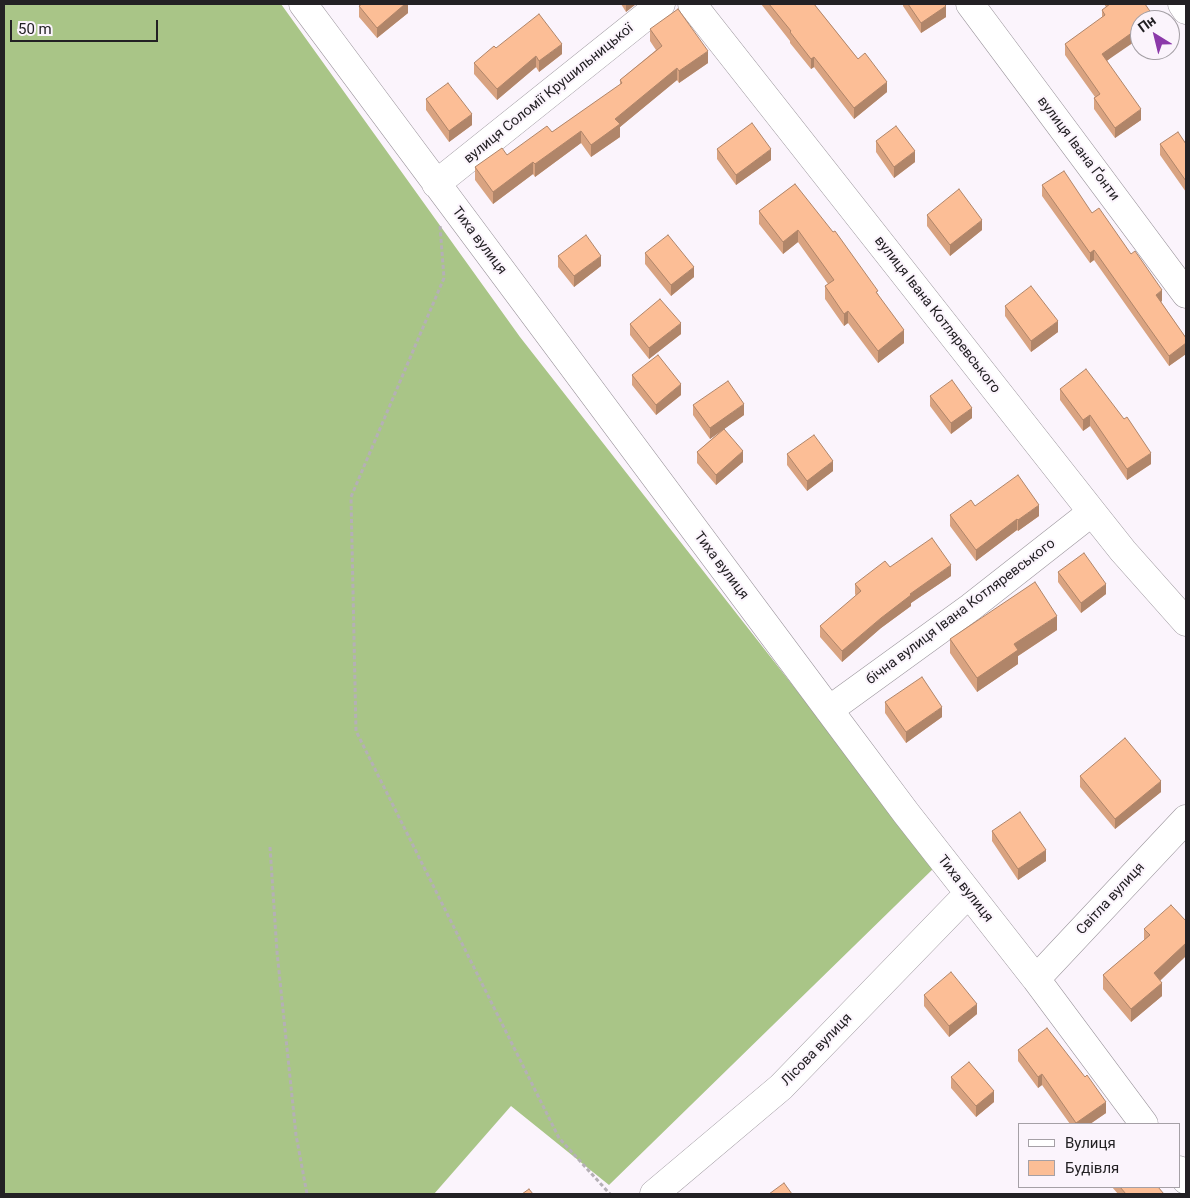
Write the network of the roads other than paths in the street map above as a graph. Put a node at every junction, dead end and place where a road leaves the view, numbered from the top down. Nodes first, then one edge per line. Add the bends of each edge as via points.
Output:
1 (303, 4) edge
2 (662, 4) edge
3 (692, 4) edge
4 (970, 4) edge
5 (1182, 4) edge
6 (1186, 10) edge
7 (436, 184) junction
8 (1186, 294) edge
9 (1092, 512) junction
10 (1186, 622) edge
11 (829, 710) junction
12 (1186, 820) edge
13 (968, 894) junction
14 (1036, 979) junction
15 (1143, 1123) edge
16 (654, 1194) edge

1 - 7 street, Тиха вулиця
2 - 7 street, вулиця Соломії Крушильницької
3 - 9 street, вулиця Івана Котляревського
4 - 8 street, вулиця Івана Ґонти
5 - 6 street
7 - 11 street, Тиха вулиця
9 - 10 street, вулиця Івана Котляревського
9 - 11 street, бічна вулиця Івана Котляревського via 971,607
11 - 13 street, Тиха вулиця
12 - 14 street, Світла вулиця
13 - 14 street, Тиха вулиця
13 - 16 street, Лісова вулиця via 781,1087
14 - 15 street, Тиха вулиця

